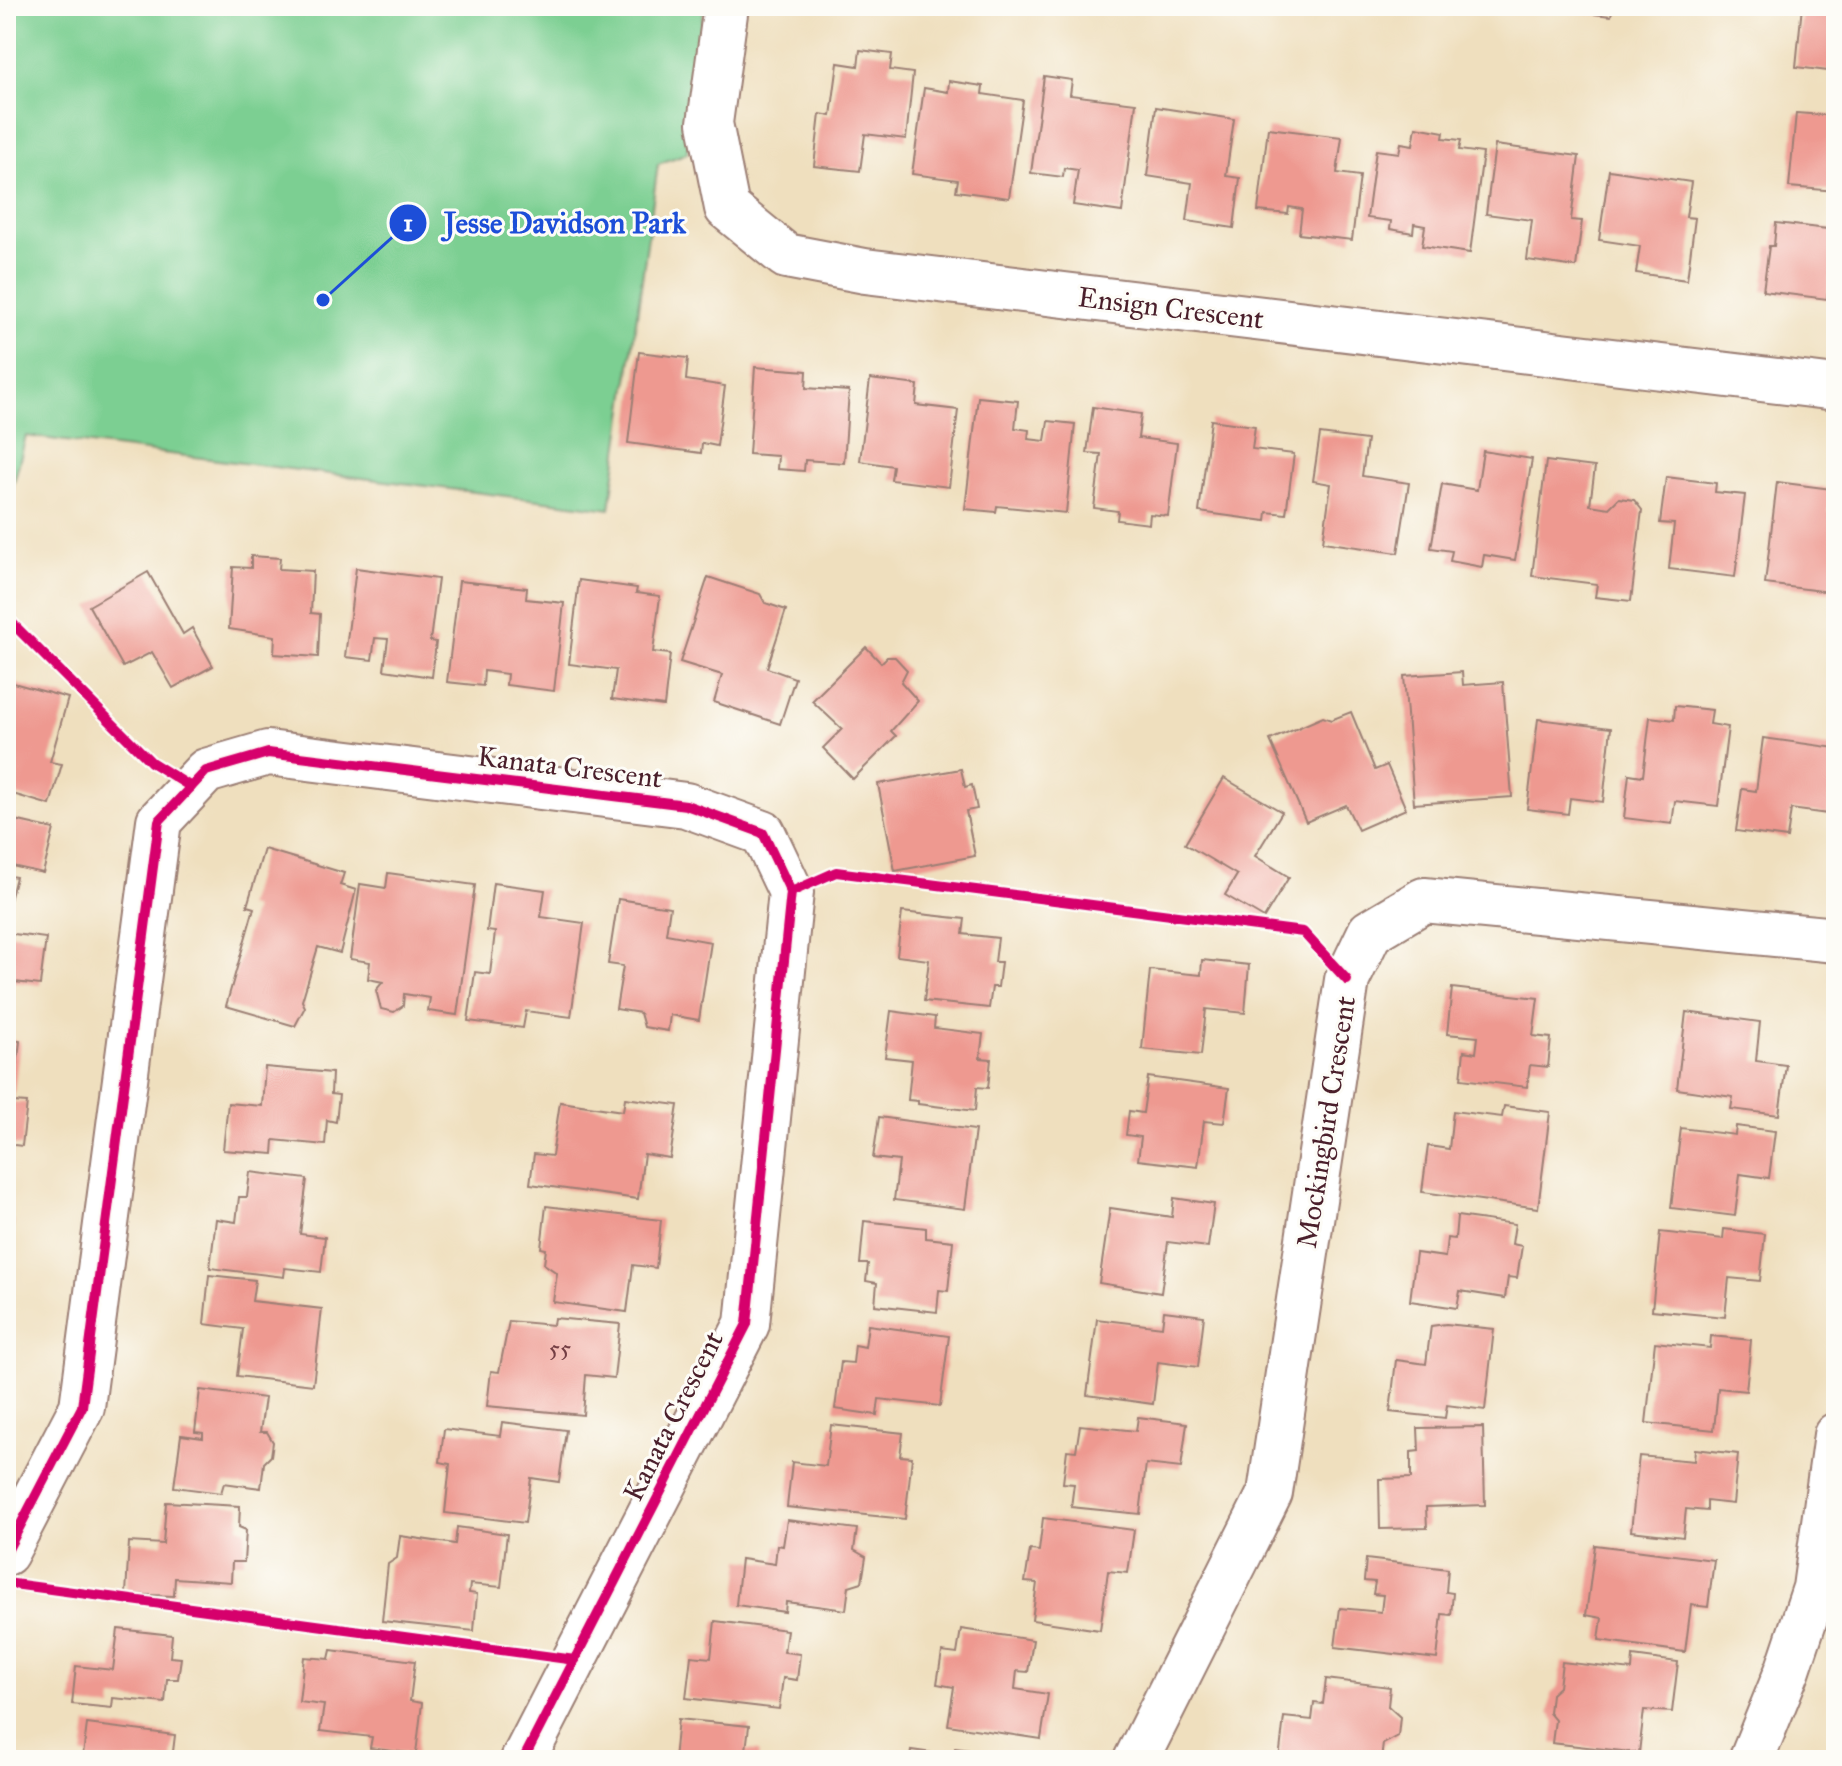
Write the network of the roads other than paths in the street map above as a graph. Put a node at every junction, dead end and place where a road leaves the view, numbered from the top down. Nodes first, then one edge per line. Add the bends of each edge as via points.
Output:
1 (726, 6) edge
2 (1836, 388) edge
3 (1836, 940) edge
4 (1836, 1435) edge
5 (6, 1553) edge
6 (523, 1760) edge
7 (1136, 1760) edge
8 (1751, 1760) edge

1 - 2 street, Ensign Crescent via 710,123 727,208 786,256 865,271
3 - 7 street, Mockingbird Crescent via 1424,900 1370,932 1347,980 1270,1493
4 - 8 street via 1815,1588
5 - 6 street, Kanata Crescent via 82,1407 159,821 206,771 268,753 686,805 763,833 791,892 747,1324

